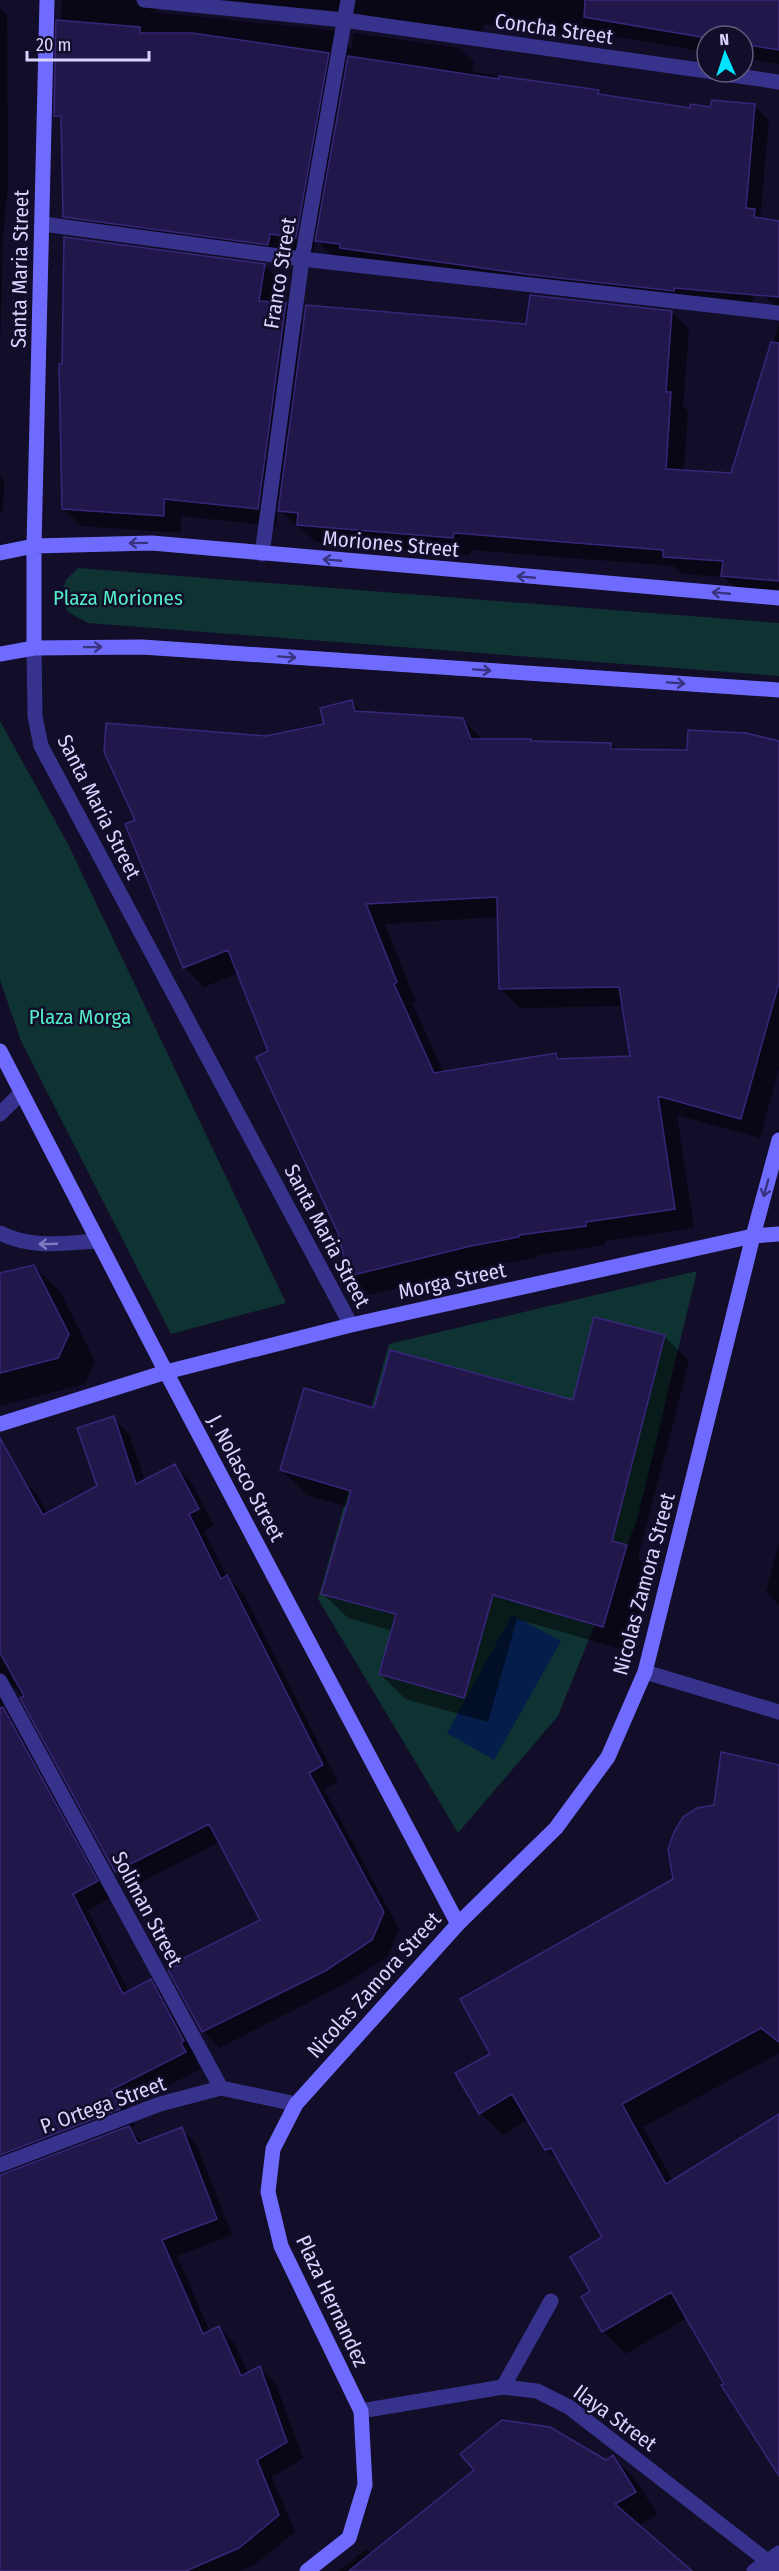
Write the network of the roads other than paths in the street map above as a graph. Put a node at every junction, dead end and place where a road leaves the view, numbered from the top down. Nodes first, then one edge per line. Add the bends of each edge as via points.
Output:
1 (46, 0) edge
2 (144, 0) edge
3 (348, 0) edge
4 (344, 20) junction
5 (695, 70) edge
6 (755, 79) edge
7 (779, 82) edge
8 (43, 224) junction
9 (302, 259) junction
10 (779, 312) edge
11 (34, 546) junction
12 (0, 554) edge
13 (262, 554) junction
14 (779, 598) edge
15 (34, 648) junction
16 (0, 654) edge
17 (779, 690) edge
18 (0, 1051) edge
19 (21, 1093) junction
20 (0, 1114) edge
21 (779, 1140) edge
22 (0, 1233) edge
23 (779, 1234) edge
24 (753, 1236) junction
25 (97, 1241) junction
26 (351, 1325) junction
27 (166, 1372) junction
28 (0, 1424) edge
29 (645, 1672) junction
30 (0, 1681) edge
31 (779, 1712) edge
32 (458, 1924) junction
33 (221, 2088) junction
34 (296, 2104) junction
35 (0, 2165) edge
36 (551, 2301) dead end
37 (503, 2387) junction
38 (361, 2411) junction
39 (773, 2556) edge
40 (779, 2570) edge
41 (307, 2571) edge
42 (754, 2571) edge

1 - 8 street, Santa Maria Street
2 - 4 street, Concha Street
3 - 4 street, Franco Street
4 - 5 street, Concha Street
4 - 9 street, Franco Street
6 - 7 street, Concha Street
8 - 9 street
8 - 11 street, Santa Maria Street
9 - 10 street
9 - 13 street, Franco Street
11 - 12 street, Moriones Street
13 -> 11 street, Moriones Street via 152,543
11 - 15 street, Santa Maria Street
14 -> 13 street, Moriones Street
15 - 16 street
15 -> 17 street via 142,647
15 - 26 street, Santa Maria Street via 35,716 40,746
18 - 19 street, J. Nolasco Street
19 - 20 street
19 - 25 street, J. Nolasco Street
21 -> 24 street, Nicolas Zamora Street
25 -> 22 street via 40,1244 16,1241
23 - 24 street, Morga Street
24 - 26 street, Morga Street
24 - 29 street, Nicolas Zamora Street
25 - 27 street, J. Nolasco Street
26 - 27 street, Morga Street
27 - 28 street, Morga Street
27 - 32 street, J. Nolasco Street
29 - 31 street
29 - 32 street, Nicolas Zamora Street via 608,1756 556,1828
30 - 33 street, Soliman Street
32 - 34 street, Nicolas Zamora Street
33 - 34 street
33 - 35 street, P. Ortega Street via 160,2104
34 - 38 street, Plaza Hernandez via 273,2149 268,2192 281,2246
36 - 37 street
37 - 38 street, Ilaya Street
37 - 39 street, Ilaya Street via 537,2391 569,2407
38 - 41 street via 365,2485 349,2538
39 - 40 street, Ilaya Street
39 - 42 street

